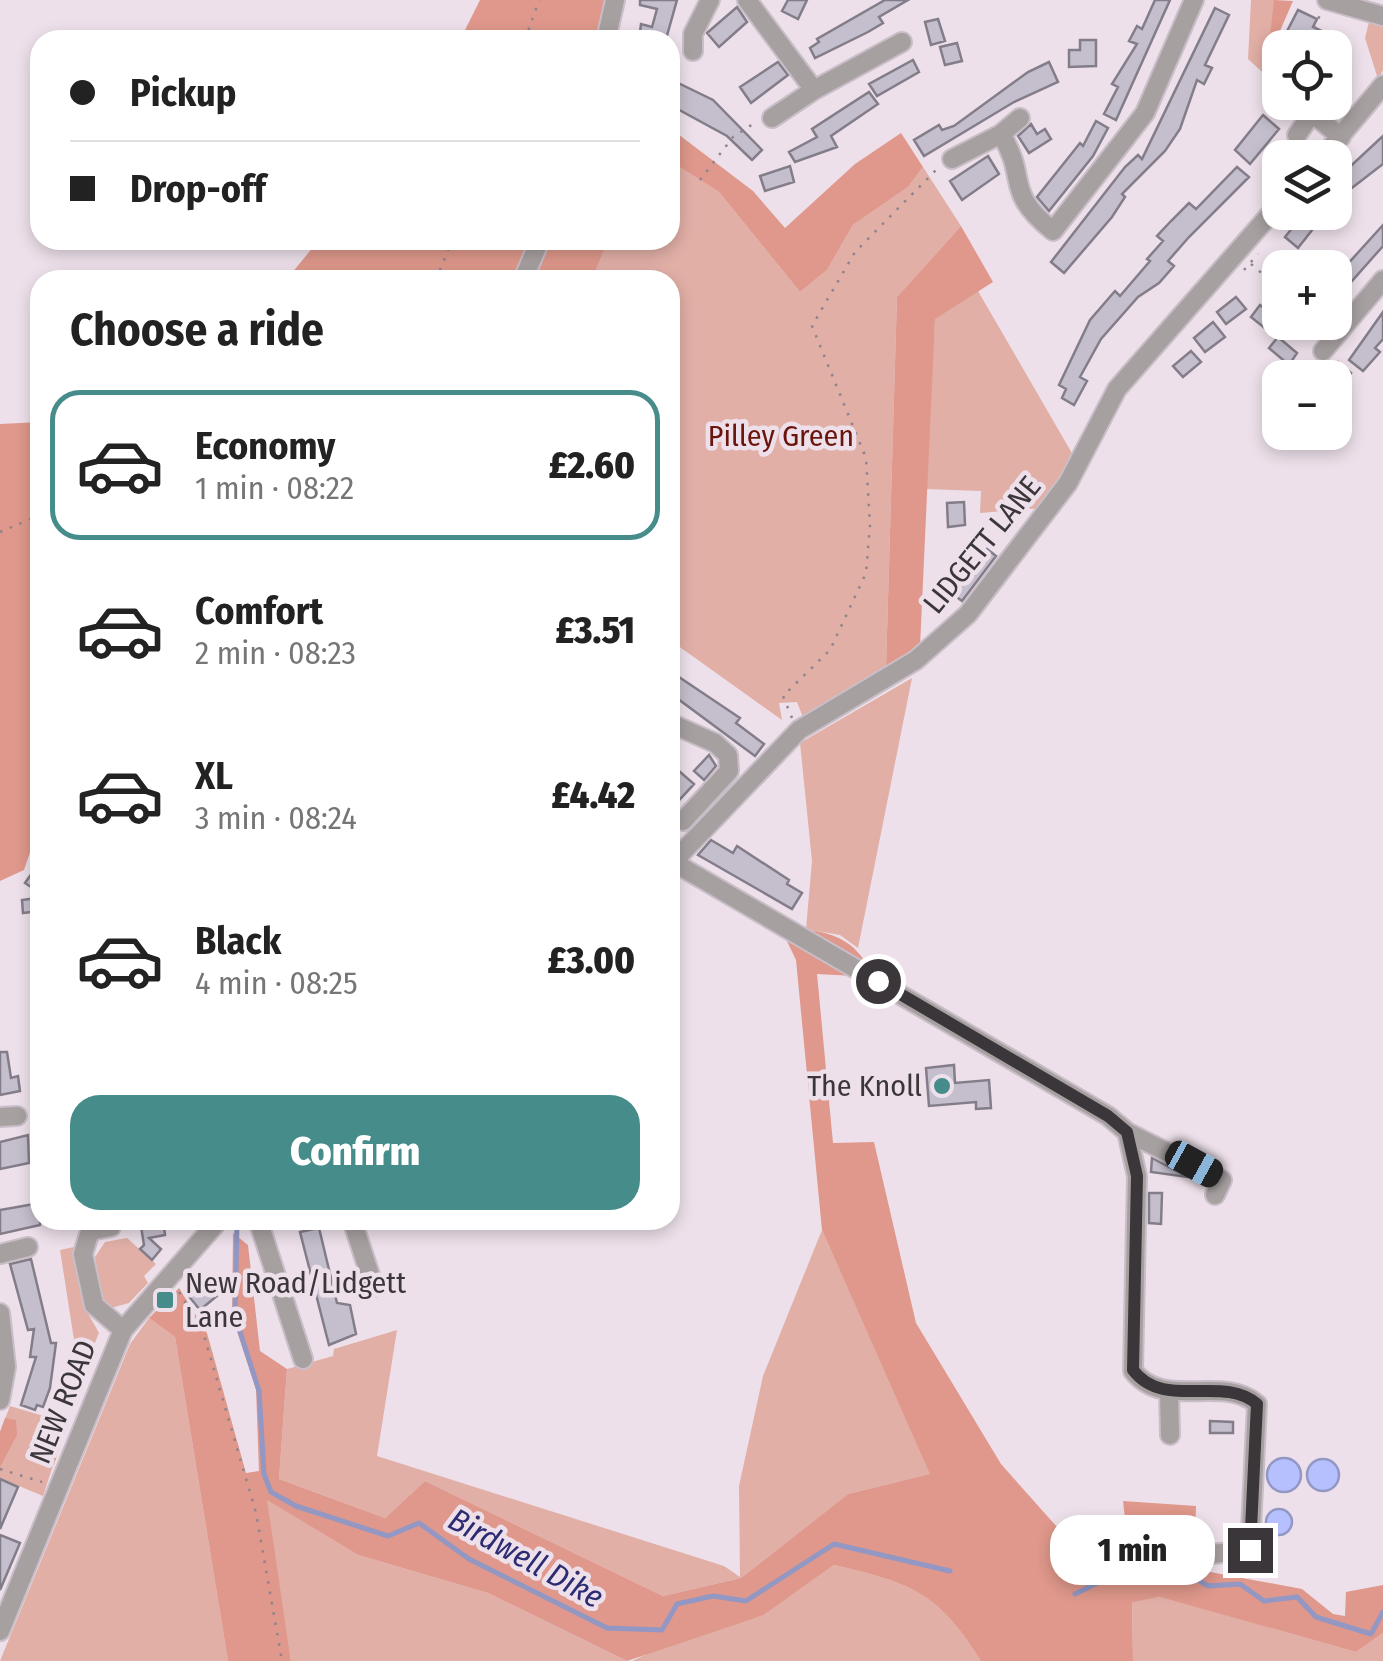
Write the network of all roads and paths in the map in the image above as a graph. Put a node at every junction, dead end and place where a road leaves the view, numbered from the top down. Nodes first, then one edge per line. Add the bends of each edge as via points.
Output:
1 (539, 0) edge
2 (615, 0) edge
3 (710, 0) edge
4 (748, 0) edge
5 (1194, 0) edge
6 (1327, 0) edge
7 (1383, 16) edge
8 (528, 30) edge
9 (608, 30) edge
10 (902, 42) dead end
11 (693, 51) dead end
12 (1383, 85) edge
13 (814, 90) junction
14 (772, 118) joint
15 (1020, 118) dead end
16 (1303, 120) edge
17 (1321, 120) edge
18 (1001, 134) junction
19 (1296, 135) dead end
20 (1340, 138) joint
21 (952, 159) joint
22 (700, 180) dead end
23 (1262, 224) edge
24 (1252, 265) dead end
25 (1262, 274) edge
26 (1383, 280) edge
27 (1323, 351) dead end
28 (30, 518) edge
29 (0, 532) edge
30 (680, 728) edge
31 (799, 730) junction
32 (683, 822) dead end
33 (680, 856) edge
34 (680, 869) edge
35 (1127, 1132) junction
36 (1215, 1195) dead end
37 (95, 1230) edge
38 (210, 1230) edge
39 (261, 1230) edge
40 (355, 1230) edge
41 (28, 1247) dead end
42 (0, 1254) edge
43 (167, 1280) junction
44 (374, 1287) dead end
45 (0, 1312) edge
46 (123, 1330) junction
47 (2, 1338) edge
48 (303, 1359) dead end
49 (1169, 1391) junction
50 (0, 1400) edge
51 (1170, 1435) dead end
52 (0, 1469) edge
53 (58, 1488) junction
54 (1212, 1554) dead end
55 (0, 1632) edge
56 (282, 1661) edge

1 - 8 path
2 - 9 street
3 - 11 street
4 - 13 street
5 - 18 street via 1146,113 1048,238 1026,209
6 - 7 street
10 - 13 street
12 - 20 street
13 - 14 street
14 - 22 path via 733,138
15 - 18 street
16 - 19 street
17 - 20 street
18 - 21 street
21 - 31 path via 928,174 855,252 812,326 866,458 870,525 866,573 830,650 783,696
23 - 31 street, LIDGETT LANE via 1117,389 1068,483 968,614 916,660
24 - 25 path
26 - 27 street
28 - 29 path
30 - 32 street via 728,755 729,770
31 - 33 street, LIDGETT LANE
34 - 35 street
35 - 36 street via 1222,1180
35 - 49 street via 1137,1176 1133,1370 1142,1382
37 - 46 street via 82,1254 94,1305
38 - 43 street, NEW ROAD
39 - 48 street
40 - 44 street
41 - 42 street
43 - 46 street, NEW ROAD
43 - 56 path via 203,1332 256,1513
45 - 47 street
46 - 53 street, NEW ROAD
47 - 50 street
49 - 51 street
49 - 54 street via 1243,1392 1257,1404 1250,1550
52 - 53 path
53 - 55 street, NEW ROAD

